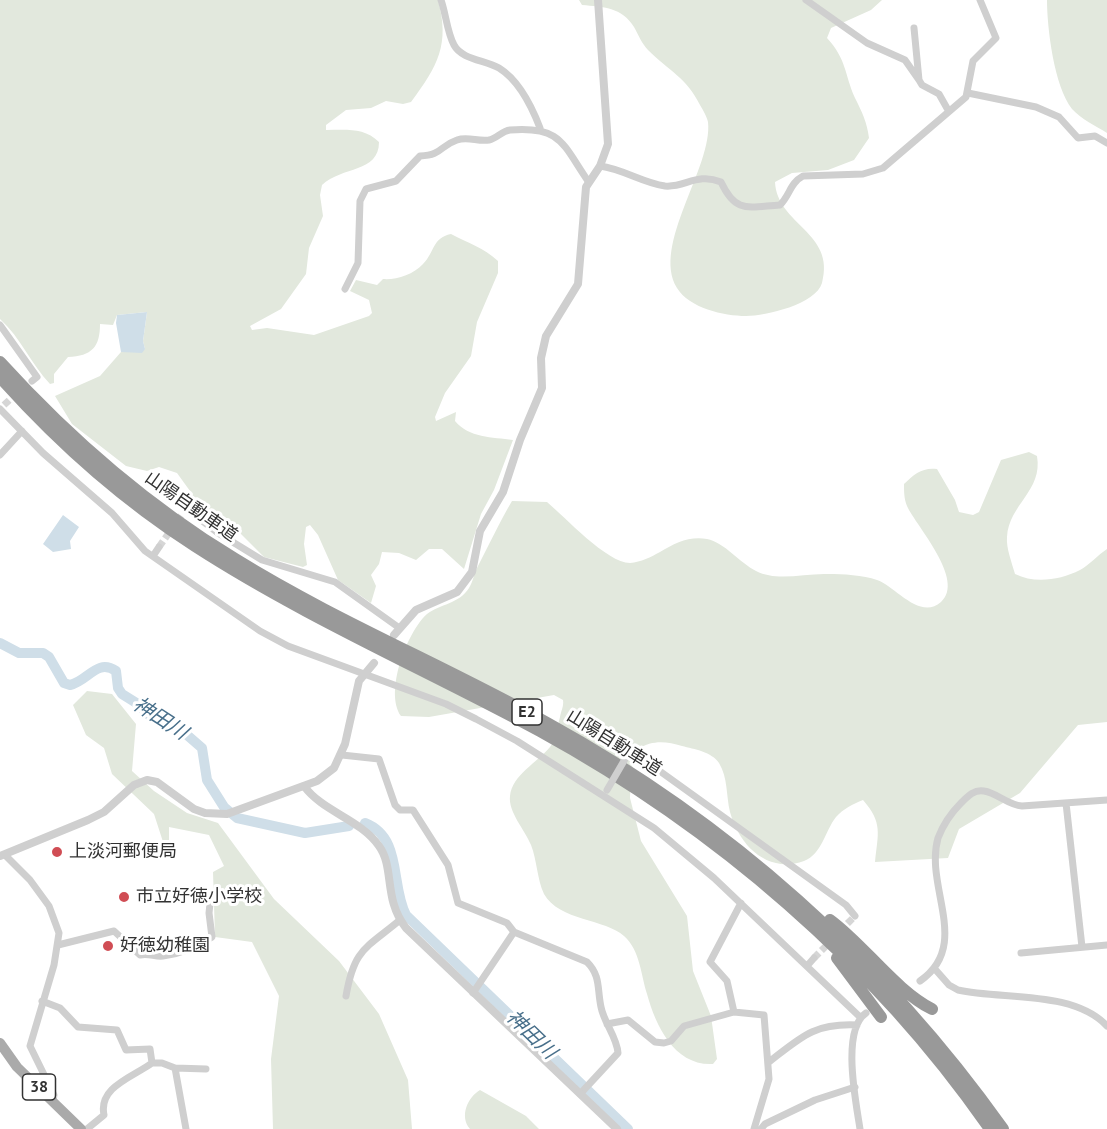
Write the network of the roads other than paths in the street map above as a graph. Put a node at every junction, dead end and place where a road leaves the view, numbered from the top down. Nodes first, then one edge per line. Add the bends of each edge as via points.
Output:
1 (441, 0) edge
2 (598, 0) edge
3 (806, 0) edge
4 (980, 0) edge
5 (914, 28) dead end
6 (919, 80) junction
7 (968, 93) junction
8 (948, 110) junction
9 (540, 129) junction
10 (1107, 142) edge
11 (600, 166) junction
12 (588, 181) junction
13 (345, 289) dead end
14 (0, 325) edge
15 (0, 362) edge
16 (0, 376) edge
17 (32, 381) dead end
18 (2, 408) edge
19 (22, 431) junction
20 (0, 455) edge
21 (162, 490) dead end
22 (159, 547) tunnel mouth
23 (153, 556) junction
24 (396, 631) joint
25 (374, 663) dead end
26 (363, 674) junction
27 (342, 755) junction
28 (304, 786) junction
29 (605, 793) junction
30 (1107, 800) edge
31 (1066, 804) junction
32 (738, 850) junction
33 (2, 855) edge
34 (211, 894) dead end
35 (779, 898) junction
36 (741, 903) junction
37 (855, 916) dead end
38 (400, 920) junction
39 (514, 932) junction
40 (58, 945) junction
41 (1107, 945) edge
42 (1082, 947) junction
43 (1021, 953) dead end
44 (814, 958) tunnel mouth
45 (807, 966) junction
46 (934, 969) junction
47 (920, 981) dead end
48 (477, 988) junction
49 (346, 996) dead end
50 (42, 1001) junction
51 (932, 1009) dead end
52 (734, 1012) junction
53 (881, 1017) dead end
54 (607, 1024) junction
55 (857, 1025) junction
56 (1107, 1026) edge
57 (0, 1043) edge
58 (769, 1062) junction
59 (152, 1063) junction
60 (175, 1068) junction
61 (206, 1069) dead end
62 (855, 1087) junction
63 (584, 1090) junction
64 (53, 1101) junction
65 (81, 1129) edge
66 (87, 1129) edge
67 (186, 1129) edge
68 (617, 1129) edge
69 (754, 1129) edge
70 (761, 1129) edge
71 (860, 1129) edge
72 (990, 1129) edge
73 (1003, 1129) edge

1 - 9 street via 454,44 466,55 511,77
2 - 11 street via 608,126 608,144
3 - 6 street via 867,43 905,60
4 - 7 street via 996,39 973,61
5 - 6 street
6 - 8 street via 939,94
7 - 8 street
7 - 10 street via 1036,107 1059,117 1078,138 1095,136
8 - 11 street via 883,168 862,174 803,176 794,181 780,205 736,205 721,182 714,180 700,178 662,186
9 - 12 street via 557,136
9 - 13 street via 508,130 486,140 464,137 434,155 416,158 396,181 366,189 360,201 358,263
11 - 12 street
12 - 24 street via 578,284 546,336 541,358 542,388 503,492 480,531 472,572 457,592 416,610
14 - 17 street via 37,377
15 - 32 highway, 山陽自動車道 / E2 via 90,453 132,489 200,537 296,593 556,728 643,781
16 - 35 highway, 山陽自動車道 / E2 via 84,461 126,497 194,545 291,603 590,760 710,841
18 - 19 street
19 - 20 street
19 - 23 street
21 - 24 street via 183,512 262,560 335,582
22 - 23 street
23 - 26 street via 260,631 288,646
25 - 26 street
26 - 27 street
26 - 29 street via 446,704
27 - 28 street via 324,777
27 - 39 street via 380,759 395,805 400,810 413,810 448,865 458,903 507,923
28 - 33 street via 231,812 205,813 157,782 147,780 134,785 104,812
28 - 38 street via 311,795 369,833 378,844 386,865 390,897
29 - 36 street via 683,850
29 - 37 street, bridge via 628,754 636,754 846,905
30 - 31 street
31 - 42 street
31 - 46 street via 1013,805 983,791 972,792 952,813 938,838 936,853 945,927 941,957
32 - 51 highway via 854,938 917,1001
32 - 73 highway, 山陽自動車道 / E2 via 817,917 880,979 944,1052
33 - 40 street via 30,880 49,906 57,922
34 - 40 street via 212,937 196,947 162,956 140,955 114,931
35 - 53 highway via 832,952
35 - 72 highway, 山陽自動車道 / E2 via 903,1018
36 - 45 street
36 - 52 street via 710,962 727,981
38 - 48 street
38 - 49 street via 357,956 350,969
39 - 48 street
39 - 54 street via 587,962 597,976
40 - 50 street
41 - 42 street
42 - 43 street
44 - 45 street
45 - 55 street via 863,1015
46 - 47 street
46 - 56 street via 958,990 1068,1005 1091,1013
48 - 63 street
50 - 59 street via 60,1008 78,1027 117,1030 126,1050 150,1048
50 - 64 street via 30,1046 54,1095
52 - 54 street via 684,1026 671,1041 664,1043 655,1042 628,1020
52 - 58 street via 764,1015
54 - 63 street via 618,1053
55 - 58 street via 817,1028
55 - 62 street via 852,1045
57 - 64 main road, 38 via 17,1067
58 - 69 street via 769,1079
59 - 60 street
59 - 66 street via 111,1088 104,1100 104,1115
60 - 61 street
60 - 67 street
62 - 70 street via 815,1100
62 - 71 street
63 - 68 street
64 - 65 main road, 38

